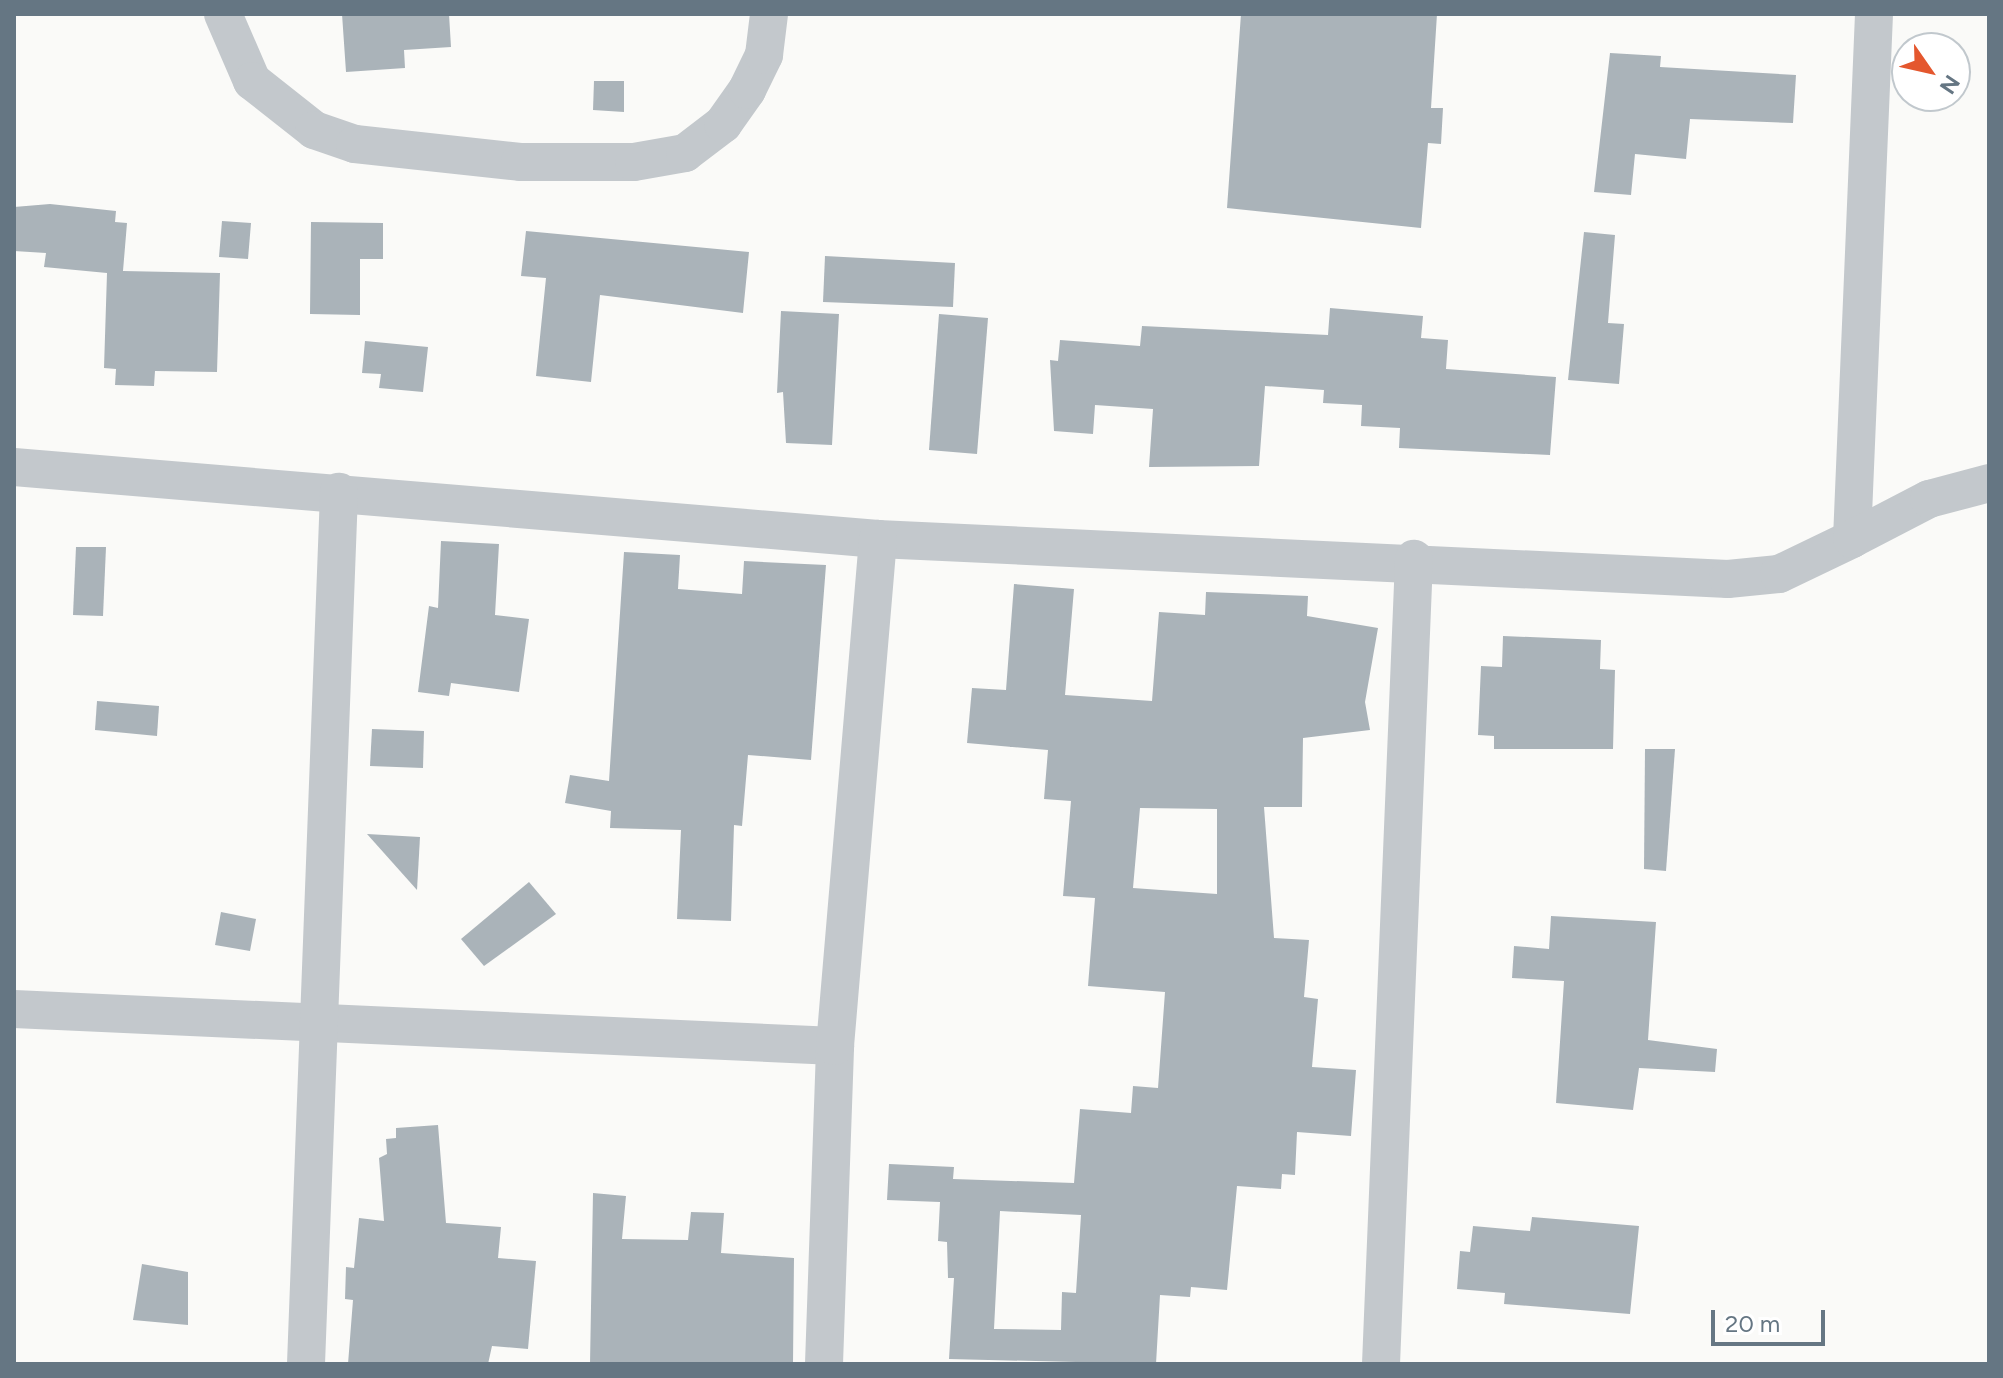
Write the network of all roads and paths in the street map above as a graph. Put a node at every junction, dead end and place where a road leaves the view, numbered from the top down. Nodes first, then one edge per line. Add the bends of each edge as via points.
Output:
1 (223, 14) edge
2 (769, 14) edge
3 (1874, 14) edge
4 (14, 467) edge
5 (1989, 483) edge
6 (339, 492) junction
7 (878, 539) junction
8 (1852, 539) junction
9 (1414, 559) junction
10 (14, 1009) edge
11 (317, 1022) junction
12 (835, 1046) junction
13 (306, 1364) edge
14 (824, 1364) edge
15 (1381, 1364) edge

1 - 2 street via 252,81 314,130 429,155 563,162 685,153 723,124 747,90 764,55
3 - 8 street
4 - 6 street
5 - 8 street via 1929,499
6 - 7 street
6 - 11 street
7 - 9 street
7 - 12 street
8 - 9 street via 1779,574 1728,579
9 - 15 street
10 - 11 street
11 - 12 street
11 - 13 street
12 - 14 street

